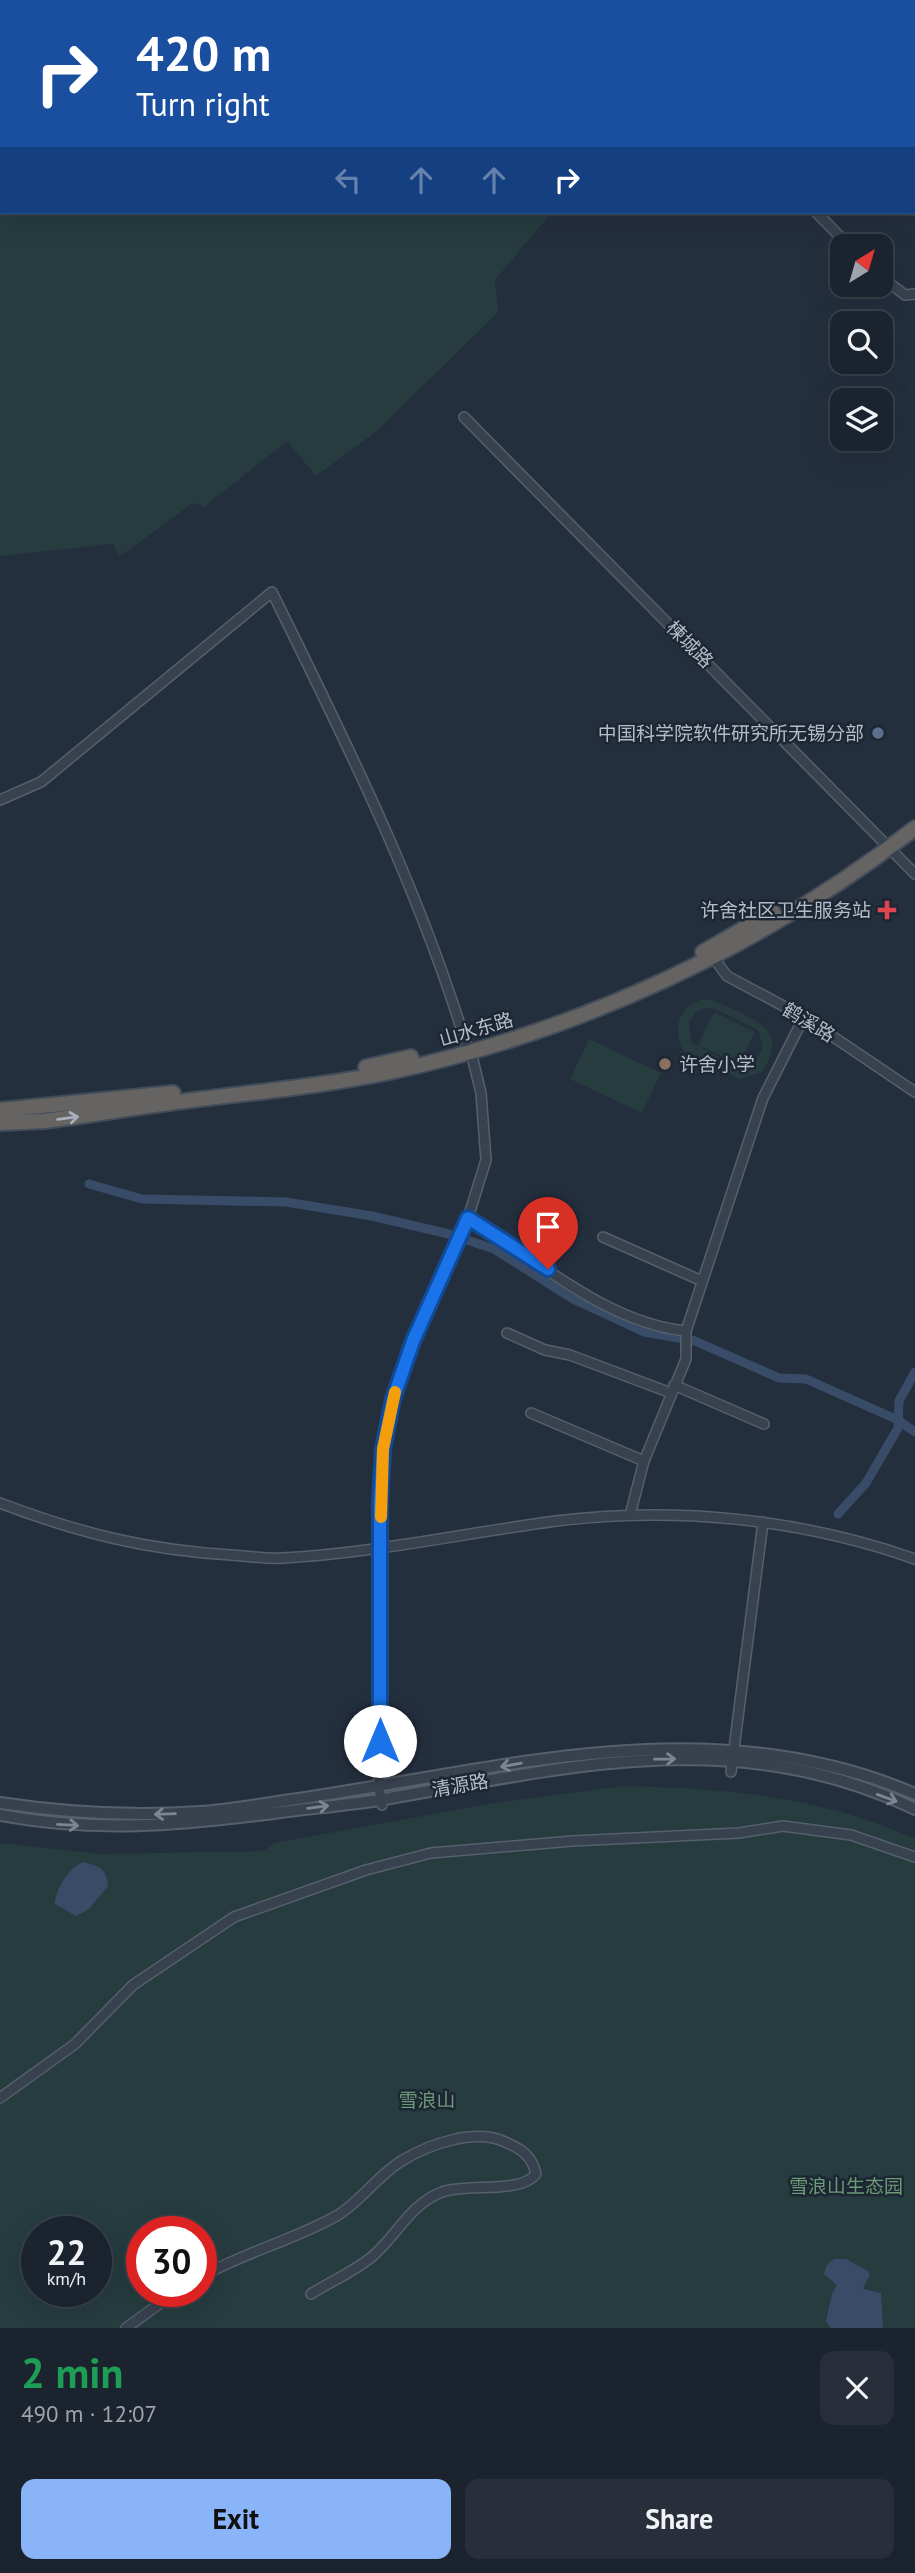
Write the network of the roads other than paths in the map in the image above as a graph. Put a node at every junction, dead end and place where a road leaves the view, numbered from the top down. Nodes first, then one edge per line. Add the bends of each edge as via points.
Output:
1 (818, 214) edge
2 (837, 234) edge
3 (893, 286) edge
4 (915, 294) edge
5 (464, 417) dead end
6 (0, 800) edge
7 (915, 819) edge
8 (915, 828) edge
9 (886, 845) junction
10 (915, 874) edge
11 (710, 953) junction
12 (804, 1017) junction
13 (468, 1048) junction
14 (915, 1092) edge
15 (0, 1110) edge
16 (0, 1123) edge
17 (467, 1221) junction
18 (603, 1237) dead end
19 (702, 1281) junction
20 (686, 1331) junction
21 (507, 1333) dead end
22 (673, 1389) junction
23 (531, 1413) dead end
24 (764, 1423) dead end
25 (644, 1461) junction
26 (0, 1503) edge
27 (629, 1515) junction
28 (764, 1522) junction
29 (381, 1548) junction
30 (915, 1559) edge
31 (732, 1754) junction
32 (731, 1773) dead end
33 (915, 1794) edge
34 (380, 1797) junction
35 (0, 1803) edge
36 (915, 1809) edge
37 (0, 1815) edge
38 (915, 1857) edge
39 (0, 2098) edge
40 (217, 2270) edge
41 (311, 2294) dead end
42 (155, 2307) edge
43 (126, 2328) edge

1 - 2 street
3 - 4 street via 905,295
5 - 9 street, 楝城路
6 - 13 street via 41,782 272,592 366,782 442,966
7 - 9 highway, 山水东路
8 - 9 highway, 山水东路
9 - 10 street, 楝城路
9 - 11 highway, 山水东路
11 - 12 street, 鹤溪路 via 727,976
11 - 13 highway, 山水东路
12 - 14 street, 鹤溪路
12 - 19 street via 763,1098
13 - 15 highway, 山水东路 via 341,1072
16 -> 13 highway, 山水东路 via 58,1120 334,1083
13 - 17 street via 481,1093 486,1160
17 - 20 street via 615,1309 664,1328
17 - 29 street via 413,1341 393,1399 383,1449
18 - 19 street
19 - 20 street
20 - 22 street via 686,1358
21 - 22 street via 545,1350
22 - 24 street
22 - 25 street
23 - 25 street
25 - 27 street
26 - 29 street via 68,1529 173,1551 281,1559
27 - 28 street
27 - 29 street via 557,1521
28 - 30 street via 814,1530
28 - 31 street
29 - 34 street
31 - 32 street
31 - 33 street, 清源路 via 832,1767
31 - 34 street, 清源路 via 579,1764
31 -> 36 street, 清源路 via 823,1777
34 -> 35 street, 清源路 via 203,1812 93,1815
37 -> 34 street, 清源路 via 55,1824 139,1828
38 - 39 street via 851,1835 783,1826 739,1833 431,1853 366,1870 234,1917 133,1985 75,2044
40 - 41 street via 337,2215 402,2160 431,2148 477,2135 498,2138 533,2161 536,2174 531,2180 463,2187 428,2198 373,2256
42 - 43 street

